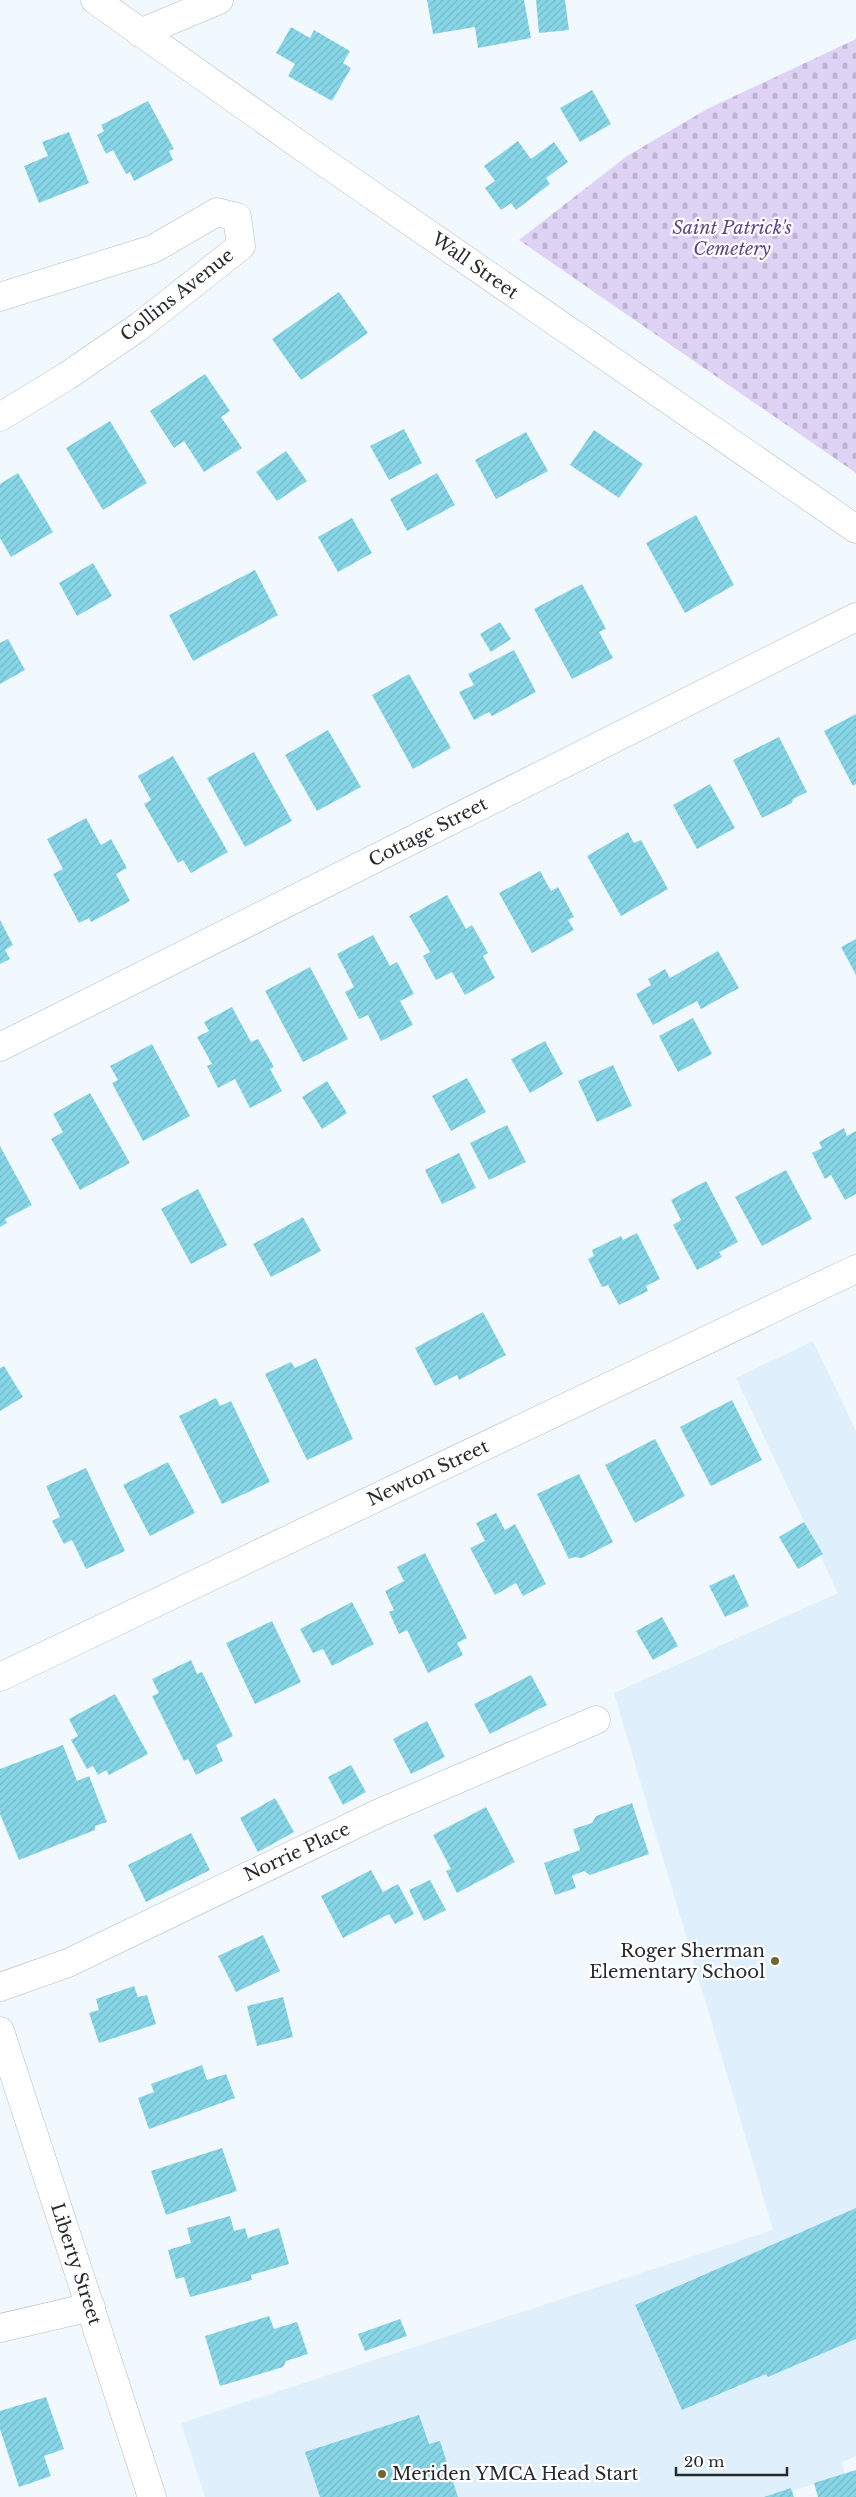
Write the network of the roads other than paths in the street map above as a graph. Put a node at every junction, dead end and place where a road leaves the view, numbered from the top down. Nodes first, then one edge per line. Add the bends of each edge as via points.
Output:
1 (95, 0) edge
2 (219, 0) edge
3 (140, 33) junction
4 (0, 297) edge
5 (0, 417) edge
6 (856, 529) edge
7 (856, 617) edge
8 (0, 1047) edge
9 (856, 1269) edge
10 (0, 1676) edge
11 (596, 1720) dead end
12 (0, 1987) edge
13 (0, 2031) edge
14 (90, 2307) junction
15 (0, 2328) edge
16 (152, 2497) edge

1 - 3 street, Wall Street
2 - 3 street
3 - 6 street, Wall Street
4 - 5 street, Collins Avenue via 153,249 217,212 237,217 242,246 140,326
7 - 8 street, Cottage Street
9 - 10 street, Newton Street
11 - 12 street, Norrie Place via 379,1813 68,1963
13 - 14 street, Liberty Street
14 - 15 street
14 - 16 street, Liberty Street

